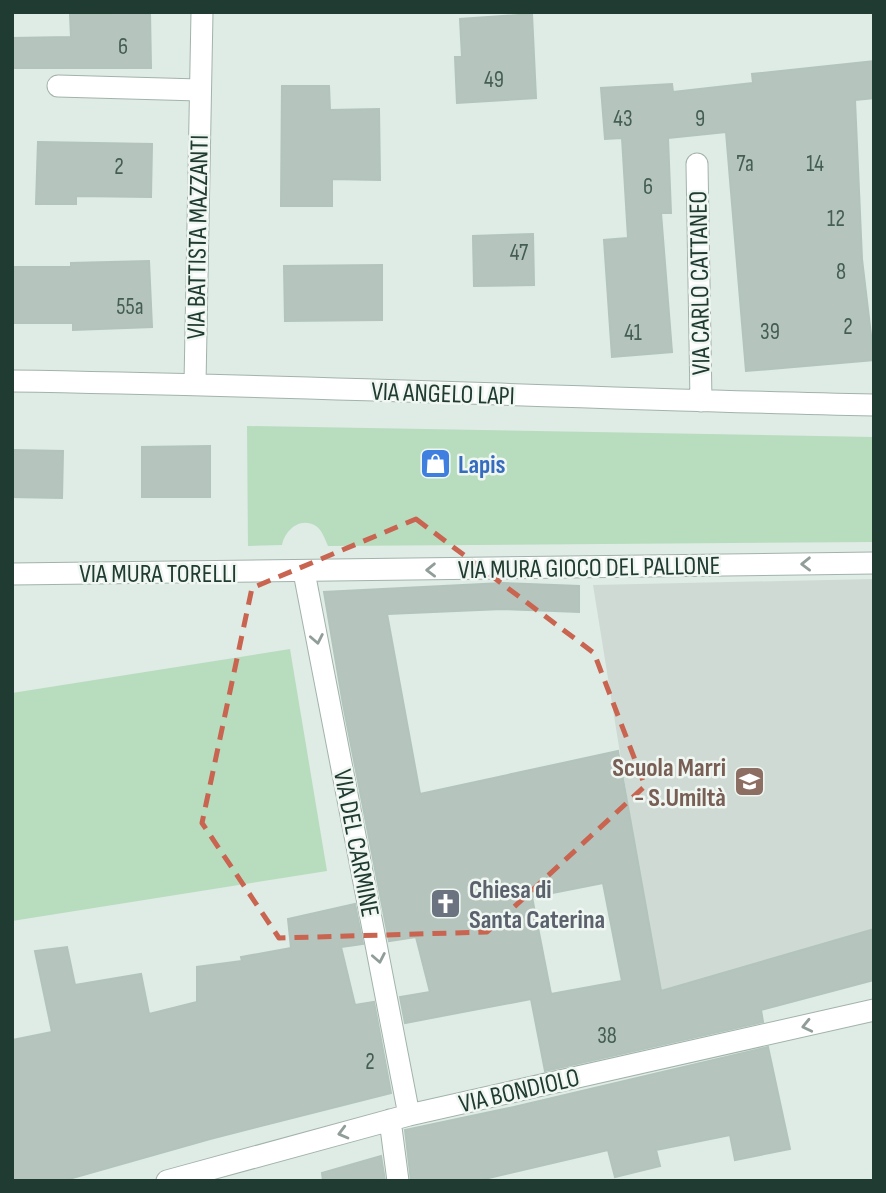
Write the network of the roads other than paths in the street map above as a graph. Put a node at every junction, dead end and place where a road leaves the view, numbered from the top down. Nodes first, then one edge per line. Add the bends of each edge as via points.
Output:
1 (202, 12) edge
2 (58, 86) dead end
3 (200, 90) junction
4 (697, 164) dead end
5 (12, 381) edge
6 (195, 384) junction
7 (701, 401) junction
8 (874, 405) edge
9 (874, 563) edge
10 (304, 572) junction
11 (12, 574) edge
12 (874, 1010) edge
13 (399, 1118) junction
14 (167, 1181) edge
15 (398, 1181) edge

1 - 3 street, VIA BATTISTA MAZZANTI
2 - 3 street
3 - 6 street, VIA BATTISTA MAZZANTI
4 - 7 street, VIA CARLO CATTANEO
5 - 6 street, VIA ANGELO LAPI
6 - 7 street, VIA ANGELO LAPI
7 - 8 street, VIA ANGELO LAPI
9 -> 10 street, VIA MURA GIOCO DEL PALLONE
10 - 11 street, VIA MURA TORELLI
10 -> 13 street, VIA DEL CARMINE
12 -> 13 street, VIA BONDIOLO
13 -> 14 street, VIA BONDIOLO
13 - 15 street, VIA DEL CARMINE

